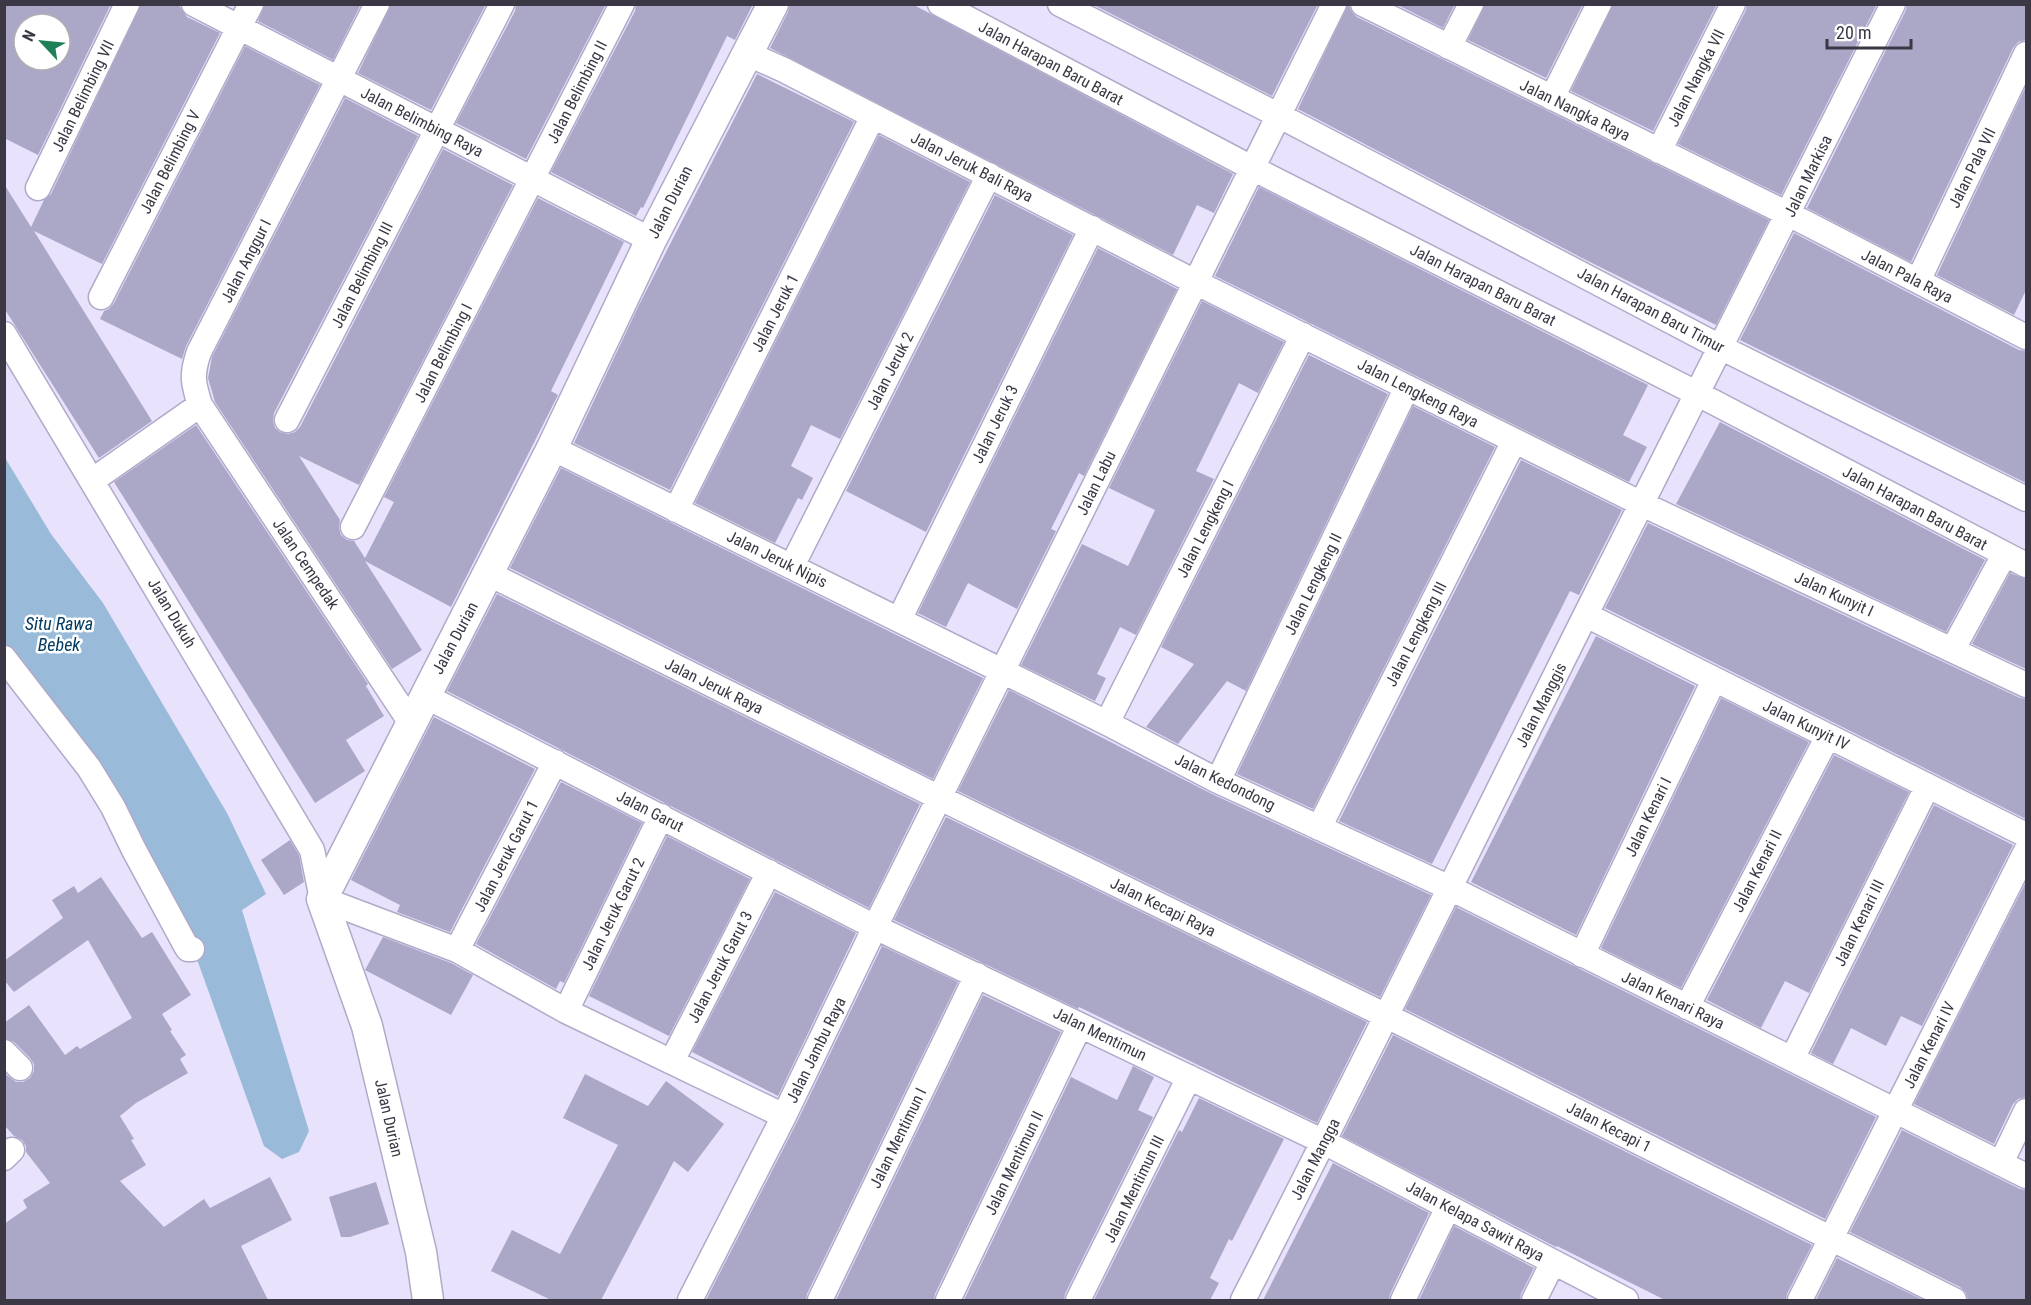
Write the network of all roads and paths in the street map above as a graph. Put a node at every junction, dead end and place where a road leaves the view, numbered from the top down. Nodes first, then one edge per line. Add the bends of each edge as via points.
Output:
1 (128, 4) edge
2 (194, 4) edge
3 (250, 4) edge
4 (377, 4) edge
5 (502, 4) edge
6 (622, 4) edge
7 (773, 4) edge
8 (940, 4) edge
9 (1060, 4) edge
10 (1334, 4) edge
11 (1363, 4) edge
12 (1471, 4) edge
13 (1599, 4) edge
14 (1734, 4) edge
15 (1893, 4) edge
16 (239, 28) junction
17 (1449, 47) junction
18 (748, 54) junction
19 (2026, 54) edge
20 (339, 79) junction
21 (1552, 99) junction
22 (1278, 115) junction
23 (873, 116) junction
24 (437, 130) junction
25 (1659, 151) junction
26 (1252, 168) junction
27 (989, 175) junction
28 (533, 179) junction
29 (38, 188) dead end
30 (1788, 216) junction
31 (1092, 228) junction
32 (651, 240) junction
33 (1918, 281) junction
34 (1195, 282) junction
35 (101, 297) dead end
36 (2024, 331) edge
37 (4, 334) edge
38 (1303, 336) junction
39 (1722, 348) junction
40 (1407, 387) junction
41 (1698, 394) junction
42 (200, 405) junction
43 (287, 420) dead end
44 (1514, 441) junction
45 (552, 448) junction
46 (93, 480) junction
47 (2026, 499) edge
48 (1642, 504) junction
49 (676, 510) junction
50 (353, 527) dead end
51 (2004, 555) junction
52 (2026, 565) edge
53 (792, 566) junction
54 (489, 574) junction
55 (1586, 615) junction
56 (899, 620) junction
57 (1953, 649) junction
58 (4, 658) edge
59 (1003, 671) junction
60 (1714, 680) junction
61 (2026, 685) edge
62 (425, 696) junction
63 (411, 723) junction
64 (1107, 723) junction
65 (1828, 736) junction
66 (555, 762) junction
67 (1218, 781) junction
68 (1927, 787) junction
69 (940, 798) junction
70 (661, 816) junction
71 (1319, 828) junction
72 (2026, 835) edge
73 (2026, 850) edge
74 (769, 872) junction
75 (1450, 888) junction
76 (322, 899) junction
77 (875, 927) junction
78 (192, 949) dead end
79 (457, 950) junction
80 (1582, 955) junction
81 (977, 975) junction
82 (1687, 1007) junction
83 (566, 1011) junction
84 (1386, 1016) junction
85 (1080, 1025) junction
86 (1792, 1059) junction
87 (672, 1061) junction
88 (1190, 1077) junction
89 (1896, 1111) junction
90 (2026, 1111) edge
91 (784, 1116) junction
92 (1324, 1142) junction
93 (2001, 1163) junction
94 (2026, 1176) edge
95 (1448, 1207) junction
96 (1832, 1239) junction
97 (1553, 1262) junction
98 (428, 1300) edge
99 (690, 1300) edge
100 (819, 1300) edge
101 (948, 1300) edge
102 (1078, 1300) edge
103 (1243, 1300) edge
104 (1403, 1300) edge
105 (1534, 1300) edge
106 (1626, 1300) edge
107 (1800, 1300) edge
108 (1954, 1300) edge

1 - 29 street, Jalan Belimbing VII
2 - 16 street, Jalan Belimbing Raya
3 - 16 street, Jalan Belimbing V
4 - 20 street, Jalan Anggur I
5 - 24 street, Jalan Belimbing III
6 - 28 street, Jalan Belimbing II
7 - 18 street, Jalan Durian
8 - 26 street, Jalan Harapan Baru Barat
9 - 22 street
10 - 22 street, Jalan Labu
11 - 17 street, Jalan Nangka Raya
12 - 17 street
13 - 21 street
14 - 25 street, Jalan Nangka VII
15 - 30 street, Jalan Markisa
16 - 20 street, Jalan Belimbing Raya
16 - 35 street, Jalan Belimbing V
17 - 21 street, Jalan Nangka Raya
18 - 23 street, Jalan Jeruk Bali Raya
18 - 32 street, Jalan Durian
19 - 33 street, Jalan Pala VII
20 - 24 street, Jalan Belimbing Raya
20 - 42 street, Jalan Anggur I via 200,352 192,380
21 - 25 street, Jalan Nangka Raya
22 - 26 street, Jalan Labu
22 - 39 street, Jalan Harapan Baru Timur
23 - 27 street, Jalan Jeruk Bali Raya
23 - 49 street, Jalan Jeruk 1
24 - 28 street, Jalan Belimbing Raya
24 - 43 street, Jalan Belimbing III
25 - 30 street, Jalan Nangka Raya
26 - 34 street, Jalan Labu
26 - 41 street, Jalan Harapan Baru Barat
27 - 31 street, Jalan Jeruk Bali Raya
27 - 53 street, Jalan Jeruk 2
28 - 32 street, Jalan Belimbing Raya
28 - 50 street, Jalan Belimbing I
30 - 33 street, Jalan Pala Raya
30 - 39 street, Jalan Markisa
31 - 34 street, Jalan Jeruk Bali Raya
31 - 56 street, Jalan Jeruk 3
32 - 45 street, Jalan Durian
33 - 36 street, Jalan Pala Raya
34 - 38 street, Jalan Lengkeng Raya
34 - 59 street, Jalan Labu
37 - 46 street, Jalan Dukuh
38 - 40 street, Jalan Lengkeng Raya
38 - 64 street, Jalan Lengkeng I
39 - 41 street, Jalan Markisa
39 - 47 street, Jalan Harapan Baru Timur
40 - 44 street, Jalan Lengkeng Raya
40 - 67 street, Jalan Lengkeng II
41 - 48 street, Jalan Manggis
41 - 51 street, Jalan Harapan Baru Barat
42 - 46 street
42 - 63 street, Jalan Cempedak
44 - 48 street, Jalan Lengkeng Raya
44 - 71 street, Jalan Lengkeng III
45 - 49 street, Jalan Jeruk Nipis
45 - 54 street, Jalan Durian
46 - 76 street, Jalan Dukuh via 312,850
48 - 55 street, Jalan Manggis
48 - 57 street, Jalan Kunyit I
49 - 53 street, Jalan Jeruk Nipis
51 - 52 street, Jalan Harapan Baru Barat
51 - 57 street
53 - 56 street, Jalan Jeruk Nipis
54 - 62 street, Jalan Durian
54 - 69 street, Jalan Jeruk Raya
55 - 60 street, Jalan Kunyit IV
55 - 75 street, Jalan Manggis
56 - 59 street, Jalan Jeruk Nipis
57 - 61 street, Jalan Kunyit I
58 - 78 street via 89,768 186,946
59 - 64 street, Jalan Kedondong
59 - 69 street, Jalan Labu
60 - 65 street, Jalan Kunyit IV
60 - 80 street, Jalan Kenari I
62 - 63 street, Jalan Durian
62 - 66 street, Jalan Garut
63 - 76 street, Jalan Durian
64 - 67 street, Jalan Kedondong
65 - 68 street, Jalan Kunyit IV
65 - 82 street, Jalan Kenari II
66 - 70 street, Jalan Garut
66 - 79 street, Jalan Jeruk Garut 1
67 - 71 street, Jalan Kedondong
68 - 72 street, Jalan Kunyit IV
68 - 86 street, Jalan Kenari III
69 - 77 street, Jalan Jambu Raya
69 - 84 street, Jalan Kecapi Raya
70 - 74 street, Jalan Garut
70 - 83 street, Jalan Jeruk Garut 2
71 - 75 street, Jalan Kedondong
73 - 89 street, Jalan Kenari IV
74 - 77 street, Jalan Garut
74 - 87 street, Jalan Jeruk Garut 3
75 - 80 street, Jalan Kenari Raya
75 - 84 street, Jalan Manggis
76 - 79 street
76 - 98 street, Jalan Durian via 368,1026 421,1252
77 - 81 street, Jalan Mentimun
77 - 91 street, Jalan Jambu Raya
79 - 83 street
80 - 82 street, Jalan Kenari Raya
81 - 85 street, Jalan Mentimun
81 - 100 street, Jalan Mentimun I
82 - 86 street, Jalan Kenari Raya
83 - 87 street
84 - 92 street, Jalan Mangga
84 - 96 street, Jalan Kecapi 1
85 - 88 street, Jalan Mentimun
85 - 101 street, Jalan Mentimun II
86 - 89 street, Jalan Kenari Raya
87 - 91 street
88 - 92 street, Jalan Mentimun
88 - 102 street, Jalan Mentimun III
89 - 93 street, Jalan Kenari Raya
89 - 96 street, Jalan Kenari IV
90 - 93 street
91 - 99 street, Jalan Jambu Raya
92 - 95 street, Jalan Kelapa Sawit Raya
92 - 103 street, Jalan Mangga
93 - 94 street, Jalan Kenari Raya
95 - 97 street, Jalan Kelapa Sawit Raya
95 - 104 street
96 - 107 street, Jalan Kenari IV
96 - 108 street, Jalan Kecapi 1
97 - 105 street
97 - 106 street, Jalan Kelapa Sawit Raya

